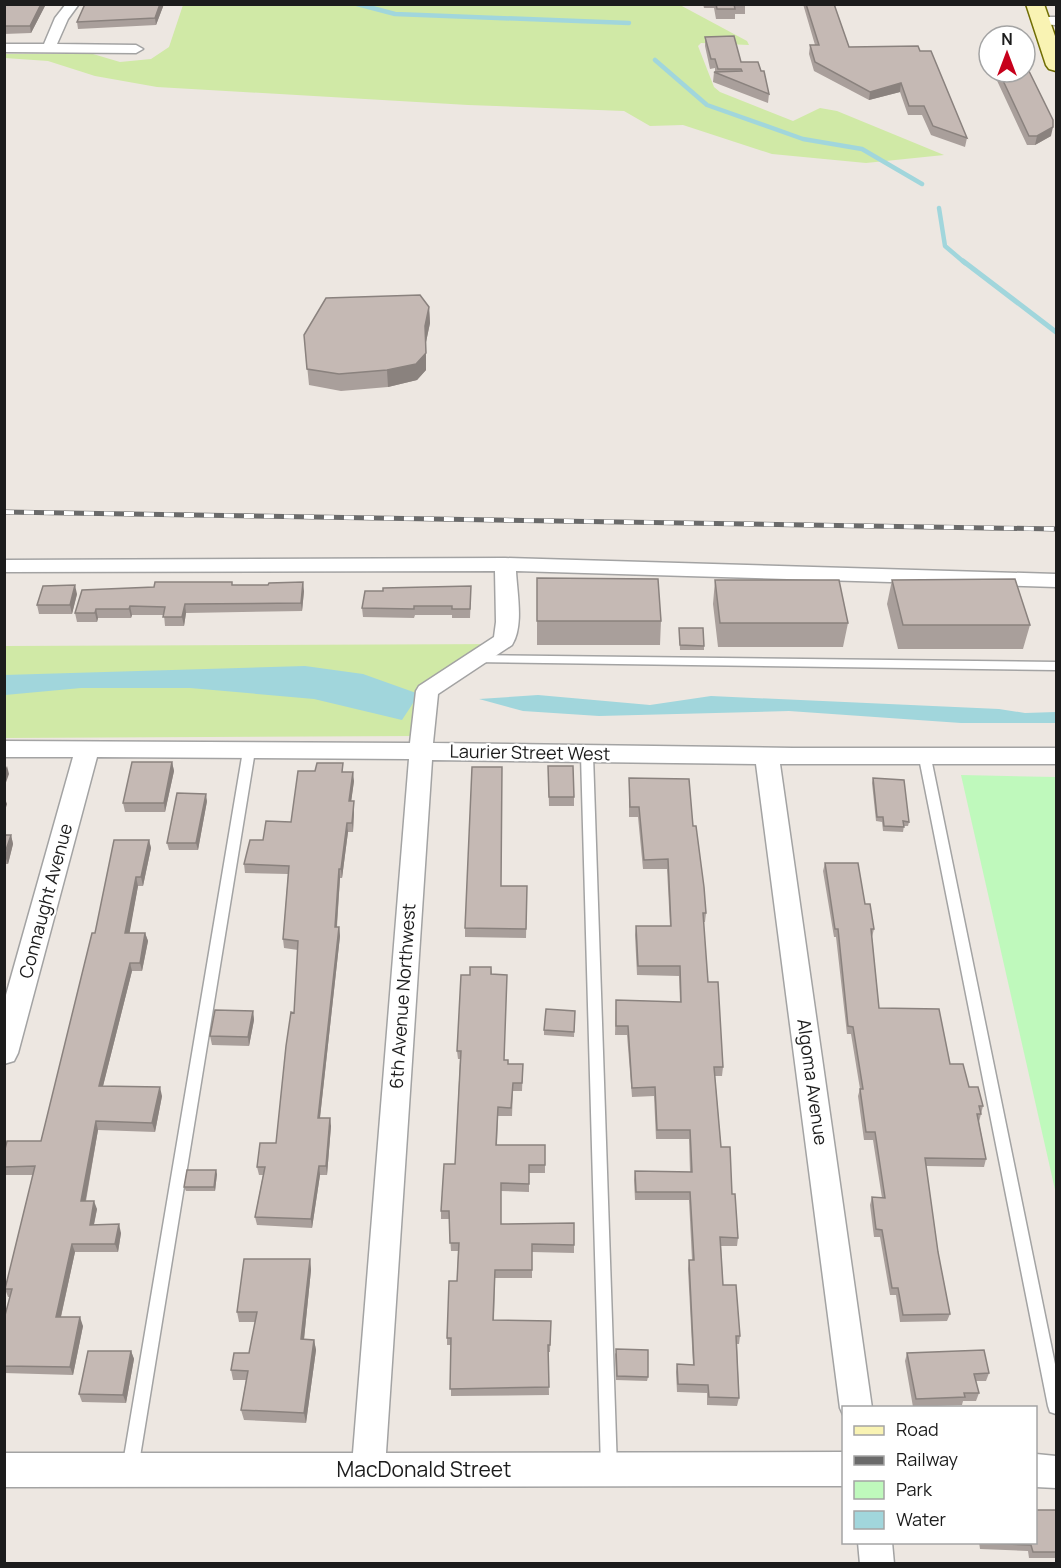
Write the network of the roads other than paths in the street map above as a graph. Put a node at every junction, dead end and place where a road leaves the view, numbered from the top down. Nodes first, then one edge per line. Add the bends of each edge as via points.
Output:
1 (73, 4) edge
2 (1044, 16) edge
3 (4, 48) edge
4 (48, 48) junction
5 (136, 49) dead end
6 (1056, 65) edge
7 (505, 564) junction
8 (4, 566) edge
9 (1056, 580) edge
10 (476, 659) junction
11 (1056, 666) edge
12 (87, 749) junction
13 (4, 750) edge
14 (249, 751) junction
15 (421, 751) junction
16 (587, 755) junction
17 (767, 756) junction
18 (1056, 756) edge
19 (925, 758) junction
20 (4, 1053) edge
21 (856, 1406) edge
22 (1056, 1406) edge
23 (842, 1469) edge
24 (4, 1470) edge
25 (130, 1470) junction
26 (368, 1470) junction
27 (609, 1470) junction
28 (1037, 1472) edge
29 (1056, 1472) edge
30 (875, 1544) edge
31 (878, 1563) edge

1 - 4 street
2 - 6 street
3 - 4 street
4 - 5 street
7 - 8 street
7 - 9 street
7 - 10 street, 6th Avenue Northwest via 504,640
10 - 11 lane
10 - 15 street, 6th Avenue Northwest via 427,692
12 - 13 street, Laurier Street West
12 - 14 street, Laurier Street West
12 - 20 street, Connaught Avenue
14 - 15 street, Laurier Street West
14 - 25 lane
15 - 16 street, Laurier Street West
15 - 26 street, 6th Avenue Northwest
16 - 17 street, Laurier Street West
16 - 27 lane
17 - 19 street, Laurier Street West
17 - 21 street, Algoma Avenue
18 - 19 street, Laurier Street West
19 - 22 lane
23 - 27 street, MacDonald Street
24 - 25 street, MacDonald Street
25 - 26 street, MacDonald Street
26 - 27 street, MacDonald Street
28 - 29 street
30 - 31 street

